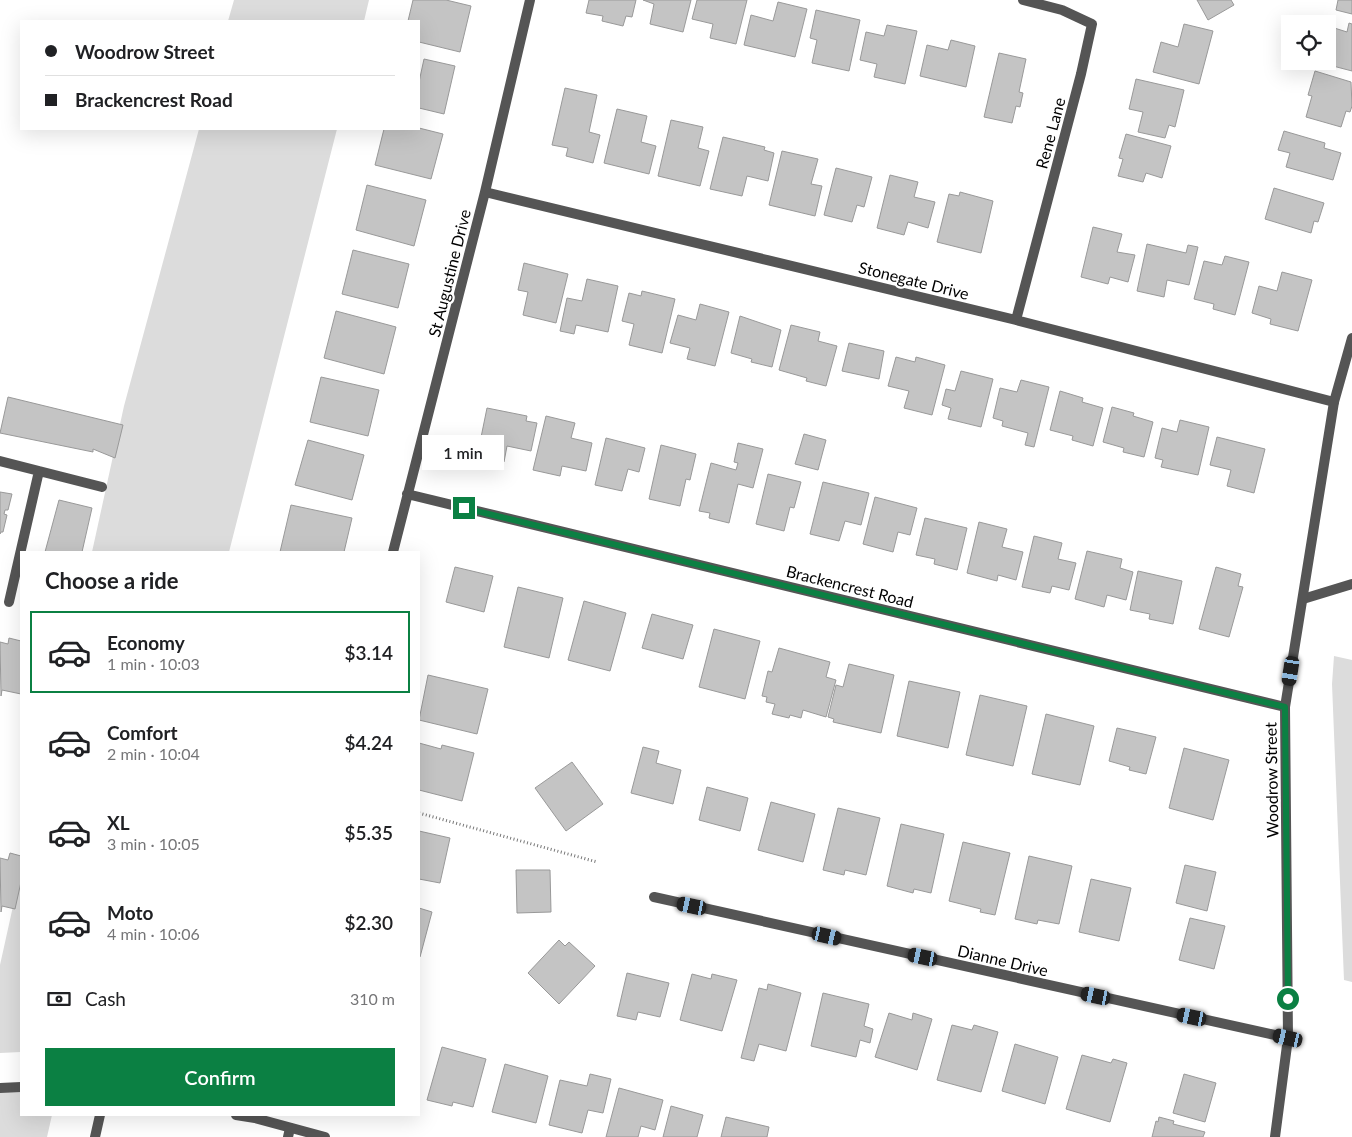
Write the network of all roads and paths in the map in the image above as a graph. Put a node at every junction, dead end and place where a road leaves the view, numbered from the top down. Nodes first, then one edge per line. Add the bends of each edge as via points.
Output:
1 (530, 0) edge
2 (1023, 0) edge
3 (485, 192) junction
4 (1016, 320) junction
5 (1352, 338) edge
6 (1350, 350) edge
7 (1334, 402) junction
8 (0, 462) edge
9 (39, 472) junction
10 (102, 487) dead end
11 (407, 494) junction
12 (21, 551) edge
13 (393, 551) edge
14 (20, 554) edge
15 (1352, 584) edge
16 (1302, 599) junction
17 (9, 602) dead end
18 (1285, 707) junction
19 (420, 813) edge
20 (597, 862) dead end
21 (654, 897) dead end
22 (1288, 1038) junction
23 (20, 1087) edge
24 (0, 1088) edge
25 (100, 1116) edge
26 (256, 1117) edge
27 (289, 1133) edge
28 (95, 1137) edge
29 (325, 1137) edge
30 (1275, 1137) edge

1 - 3 street, St Augustine Drive
2 - 4 street, Rene Lane via 1062,10 1092,24
3 - 4 street, Stonegate Drive
3 - 11 street, St Augustine Drive
4 - 7 street, Stonegate Drive
5 - 6 street, Woodrow Street
6 - 7 street, Woodrow Street
7 - 16 street, Woodrow Street
8 - 9 street
9 - 10 street
9 - 12 street
11 - 13 street, St Augustine Drive
11 - 18 street, Brackencrest Road
14 - 17 street
15 - 16 street
16 - 18 street, Woodrow Street
18 - 22 street, Woodrow Street
19 - 20 path
21 - 22 street, Dianne Drive
22 - 30 street, Woodrow Street
23 - 24 street
25 - 28 street
26 - 27 street
27 - 29 street

